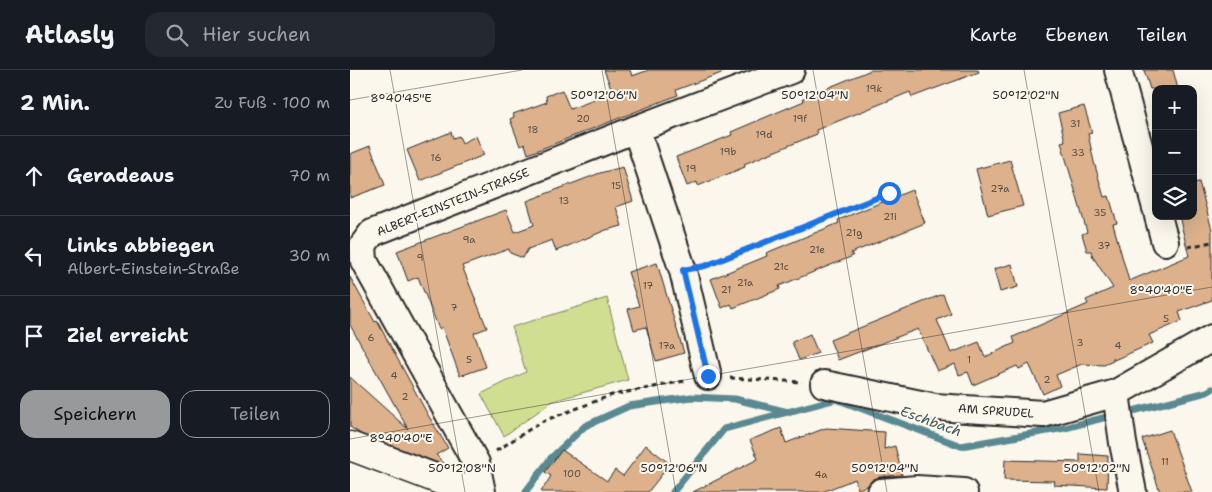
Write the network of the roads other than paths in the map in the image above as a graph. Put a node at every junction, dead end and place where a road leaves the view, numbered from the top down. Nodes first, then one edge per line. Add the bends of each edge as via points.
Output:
1 (791, 70) edge
2 (1118, 70) edge
3 (636, 129) junction
4 (1152, 193) edge
5 (1159, 220) edge
6 (1165, 242) dead end
7 (1212, 338) edge
8 (708, 376) road end
9 (824, 384) road end
10 (1116, 393) junction
11 (350, 446) edge
12 (472, 492) edge
13 (482, 492) edge
14 (881, 492) edge
15 (964, 492) edge
16 (1133, 492) edge

1 - 3 street, ALBERT-EINSTEIN-STRASSE
2 - 4 street
3 - 8 street via 683,270
3 - 13 street, ALBERT-EINSTEIN-STRASSE via 372,234 363,245 364,261 476,463
5 - 6 street
7 - 10 street, AM SPRUDEL
9 - 10 street, AM SPRUDEL via 935,407 1043,414
10 - 16 street
11 - 12 street
14 - 15 street via 916,489

